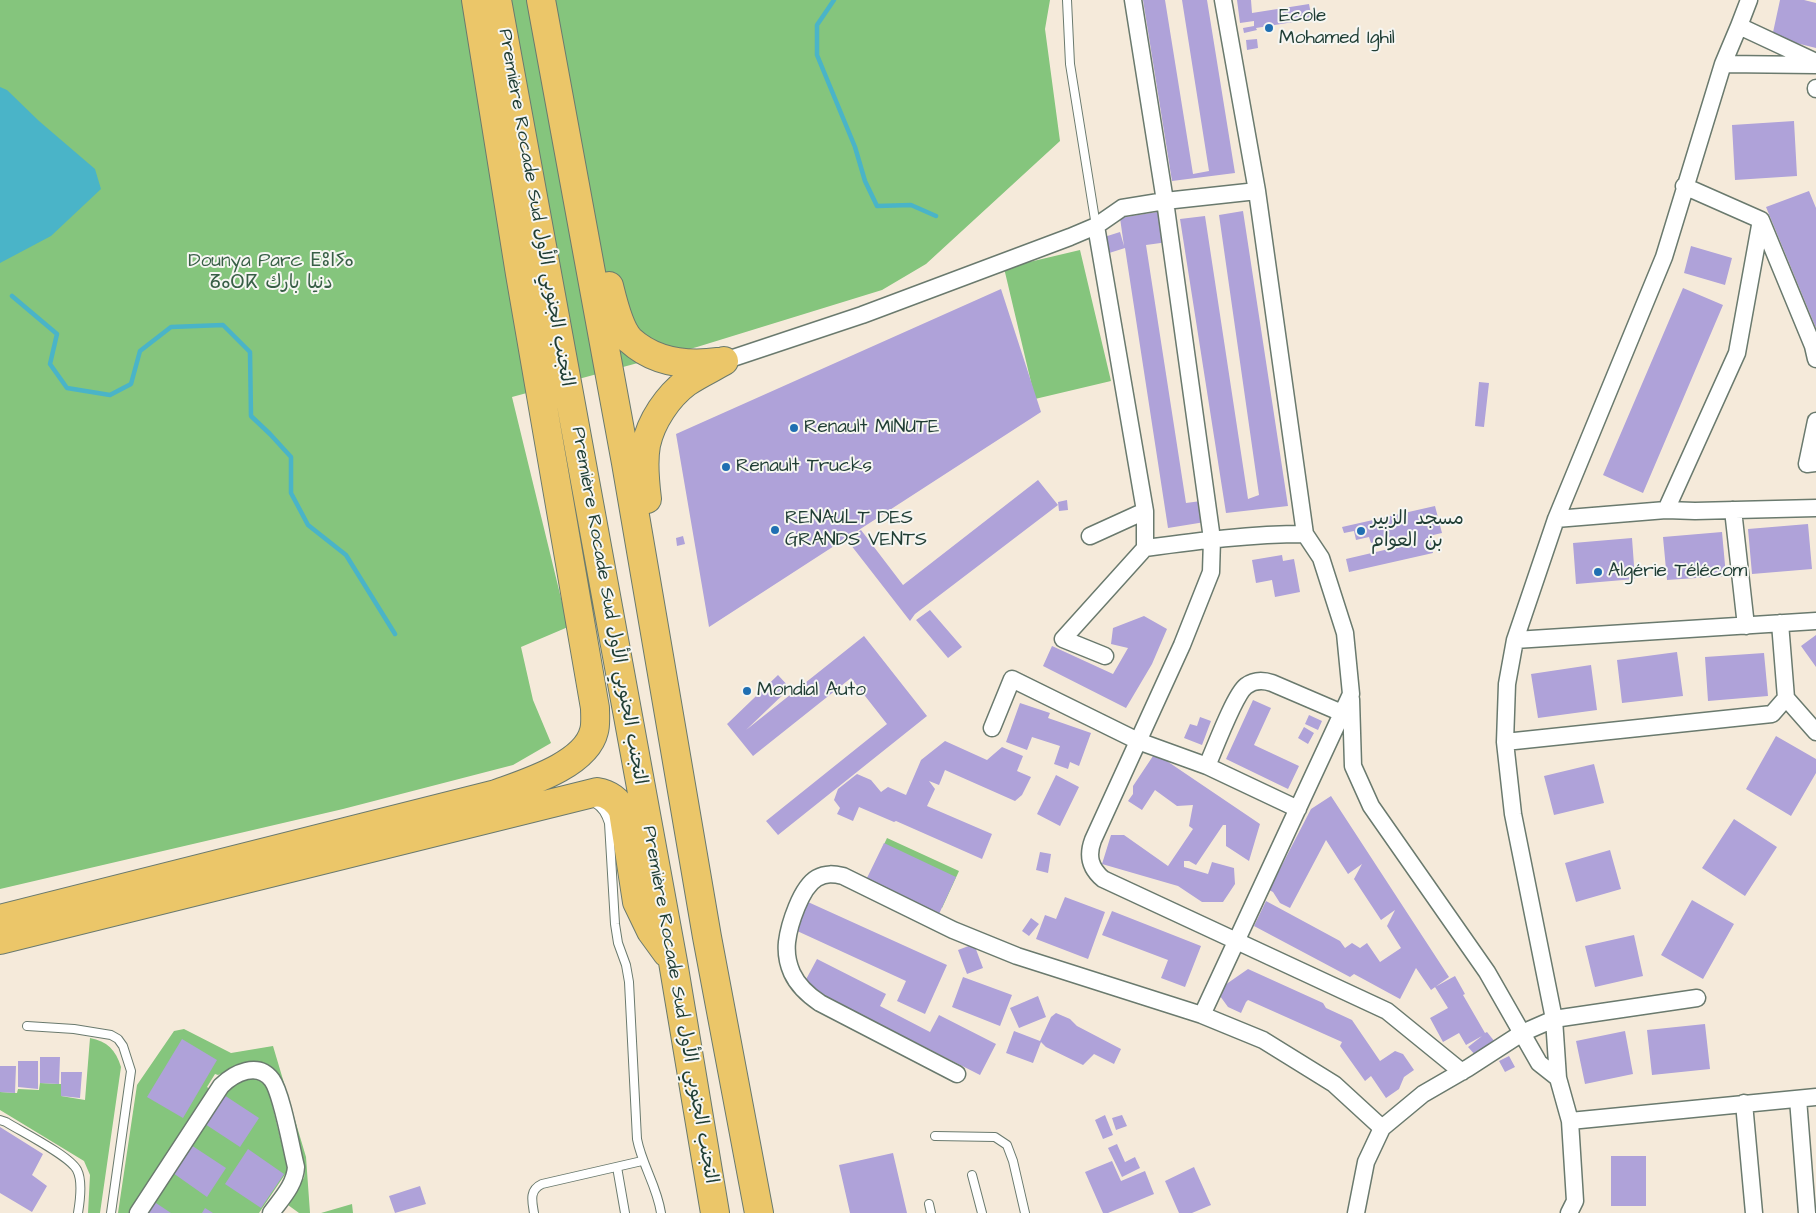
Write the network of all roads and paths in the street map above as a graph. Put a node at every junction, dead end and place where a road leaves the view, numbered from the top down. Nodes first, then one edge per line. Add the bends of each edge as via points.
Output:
1 (476, 0) edge
2 (497, 0) edge
3 (541, 0) edge
4 (547, 0) edge
5 (1066, 0) edge
6 (1133, 0) edge
7 (1223, 0) edge
8 (1749, 0) edge
9 (1739, 26) junction
10 (1722, 64) junction
11 (1816, 64) edge
12 (1684, 186) junction
13 (1257, 191) junction
14 (1165, 201) junction
15 (1761, 220) junction
16 (1096, 226) junction
17 (1816, 359) edge
18 (724, 361) junction
19 (1816, 422) edge
20 (1816, 463) edge
21 (1816, 508) edge
22 (1666, 510) junction
23 (1733, 510) junction
24 (1145, 511) junction
25 (1556, 519) junction
26 (1305, 534) junction
27 (1090, 536) dead end
28 (1212, 539) junction
29 (1145, 548) junction
30 (1816, 621) edge
31 (1780, 623) junction
32 (1746, 626) junction
33 (1515, 640) junction
34 (1105, 656) dead end
35 (1351, 694) junction
36 (1786, 698) junction
37 (1342, 713) junction
38 (992, 728) dead end
39 (1816, 732) edge
40 (1138, 741) junction
41 (1505, 742) junction
42 (1207, 766) junction
43 (579, 796) junction
44 (1298, 809) junction
45 (692, 844) junction
46 (328, 847) junction
47 (0, 919) edge
48 (0, 940) edge
49 (1236, 940) junction
50 (673, 962) junction
51 (1697, 998) dead end
52 (1202, 1015) junction
53 (1554, 1019) junction
54 (27, 1026) dead end
55 (1522, 1033) junction
56 (1462, 1072) junction
57 (957, 1074) dead end
58 (1558, 1078) junction
59 (1816, 1097) edge
60 (1798, 1099) junction
61 (1744, 1103) junction
62 (0, 1120) edge
63 (1570, 1121) junction
64 (1382, 1128) junction
65 (935, 1136) dead end
66 (642, 1161) junction
67 (617, 1167) junction
68 (972, 1175) dead end
69 (929, 1204) dead end
70 (277, 1211) edge
71 (78, 1213) edge
72 (111, 1213) edge
73 (138, 1213) edge
74 (534, 1213) edge
75 (625, 1213) edge
76 (661, 1213) edge
77 (715, 1213) edge
78 (759, 1213) edge
79 (931, 1213) edge
80 (982, 1213) edge
81 (1025, 1213) edge
82 (1356, 1213) edge
83 (1569, 1213) edge
84 (1754, 1213) edge
85 (1807, 1213) edge

1 - 46 highway via 595,708 594,731 586,747 575,758 536,779
2 - 50 highway, Première Rocade Sud التجنب الجنوبي الأول
3 - 45 highway
4 - 18 highway via 603,262 619,320 629,339 651,354 678,363
5 - 16 lane via 1070,64
6 - 14 street
7 - 13 street
8 - 9 street
9 - 10 street
9 - 11 street
10 - 11 street
10 - 12 street
12 - 15 street
12 - 25 street via 1664,256
13 - 14 street
13 - 26 street
14 - 16 street via 1122,208
14 - 28 street
15 - 17 street
15 - 22 street via 1737,354
16 - 18 street via 862,315
16 - 24 street
18 - 45 highway via 687,382 663,406 646,445 645,484
19 - 20 street via 1807,464
21 - 23 street
22 - 23 street
22 - 25 street
23 - 32 street
24 - 27 street
24 - 29 street
25 - 33 street
26 - 28 street
26 - 35 street via 1321,558 1345,633
28 - 29 street
28 - 40 street via 1211,572
29 - 34 street via 1063,639
30 - 31 street
31 - 32 street
31 - 36 street
32 - 33 street
33 - 41 street via 1507,684
35 - 37 street
35 - 55 street via 1353,766 1372,806 1487,972
36 - 39 street
36 - 41 street via 1772,714
37 - 42 street via 1272,683 1252,682 1241,691
37 - 44 street
38 - 40 street via 1012,679
40 - 42 street
40 - 49 street via 1093,840 1089,857 1091,866 1103,879
41 - 53 street via 1513,814
42 - 44 street
43 - 46 highway via 502,816
43 - 50 highway via 603,793 620,805 637,902 651,931
43 - 66 lane via 600,806 609,824 615,924 629,982 636,1133
44 - 49 street
45 - 78 highway
46 - 47 highway
46 - 48 highway
49 - 52 street
49 - 56 street via 1387,1011
50 - 77 highway, Première Rocade Sud التجنب الجنوبي الأول
51 - 53 street
52 - 57 street via 1017,956 953,930 843,876 829,874 816,878 806,888 786,944 791,972 799,984 820,1003
52 - 64 street via 1264,1040 1334,1084
53 - 55 street
53 - 58 street
54 - 72 lane via 111,1035 123,1046 131,1071
55 - 56 street
55 - 58 street via 1539,1063
56 - 64 street via 1423,1094
58 - 63 street
59 - 60 street
60 - 61 street
60 - 85 street
61 - 63 street
61 - 84 street
62 - 71 lane via 73,1164 79,1180
63 - 83 street via 1575,1201
64 - 82 street via 1366,1162
65 - 81 lane via 995,1137 1007,1145
66 - 67 lane
66 - 76 lane via 655,1186
67 - 74 lane via 538,1186 532,1193
67 - 75 lane
68 - 80 lane
69 - 79 lane
70 - 73 street via 292,1184 296,1167 278,1092 266,1074 252,1070 229,1078 221,1086

